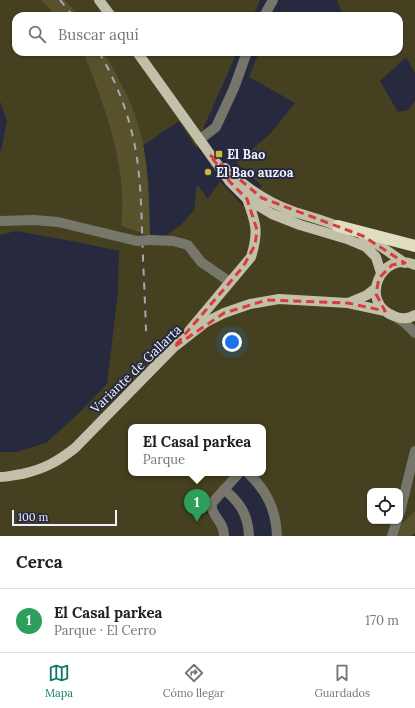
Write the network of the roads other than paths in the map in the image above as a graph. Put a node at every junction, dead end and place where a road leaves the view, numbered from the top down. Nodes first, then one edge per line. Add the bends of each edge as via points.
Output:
1 (100, 0) edge
2 (273, 0) edge
3 (108, 12) edge
4 (266, 12) edge
5 (139, 56) edge
6 (246, 56) edge
7 (199, 140) junction
8 (210, 154) junction
9 (248, 199) junction
10 (0, 221) edge
11 (338, 226) junction
12 (415, 246) edge
13 (410, 264) edge
14 (381, 274) junction
15 (230, 282) junction
16 (376, 288) junction
17 (348, 303) junction
18 (384, 311) junction
19 (415, 315) edge
20 (397, 318) junction
21 (415, 333) edge
22 (174, 348) junction
23 (415, 451) edge
24 (235, 476) edge
25 (251, 476) edge
26 (0, 477) edge
27 (224, 489) junction
28 (403, 500) edge
29 (396, 524) edge
30 (224, 536) edge
31 (249, 536) edge
32 (277, 536) edge
33 (392, 536) edge

1 - 3 main road
2 - 4 street
5 - 7 main road
6 - 7 street via 216,127
7 - 8 main road
8 - 9 main road via 230,182
8 - 11 main road via 262,198
9 - 14 main road via 272,214 366,247 376,257
9 - 15 main road via 257,230 255,245 251,257
10 - 15 street, bridge via 58,222 137,241 173,241 188,244 201,262
11 - 12 highway
11 - 13 main road via 372,240
13 - 14 main road via 392,265
14 - 16 main road
15 - 22 main road
16 - 17 main road, Variante de Gallarta
16 - 18 main road via 378,301
17 - 18 main road, Variante de Gallarta
17 - 22 main road, Variante de Gallarta via 279,299 250,304 206,322
18 - 20 main road, Variante de Gallarta
19 - 20 main road
20 - 21 street
22 - 26 main road, Variante de Gallarta via 75,448 46,467
23 - 28 street
24 - 27 street
25 - 32 street via 268,496 274,511
27 - 30 street via 211,507 220,521
27 - 31 street via 244,510
29 - 33 street

